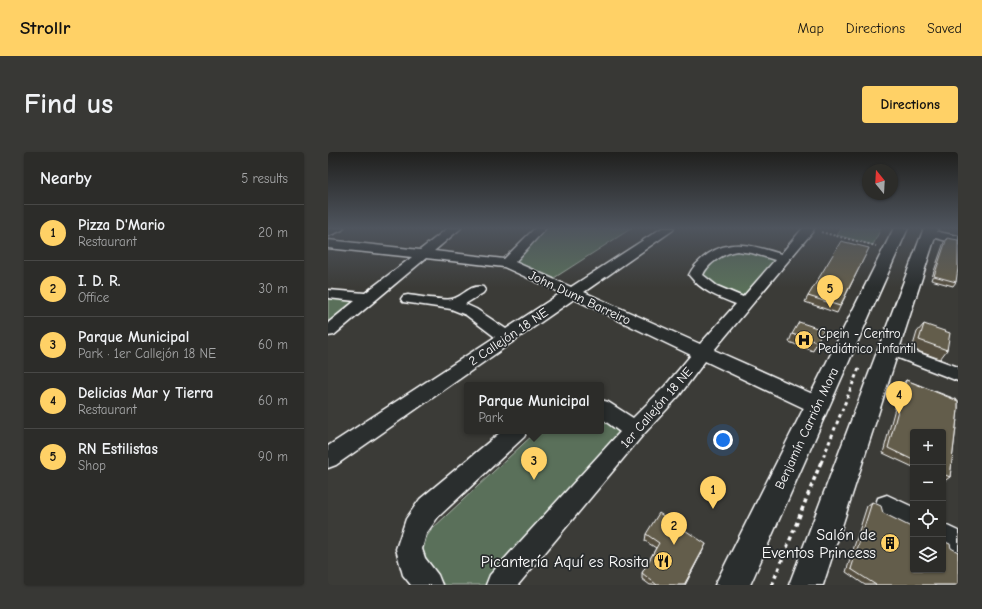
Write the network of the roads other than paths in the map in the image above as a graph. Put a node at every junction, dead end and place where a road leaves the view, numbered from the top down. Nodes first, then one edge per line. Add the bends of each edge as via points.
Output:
1 (368, 248) edge
2 (431, 248) edge
3 (521, 248) edge
4 (639, 248) edge
5 (726, 248) edge
6 (749, 248) edge
7 (791, 248) edge
8 (891, 248) edge
9 (924, 248) edge
10 (424, 254) junction
11 (782, 259) junction
12 (507, 263) junction
13 (478, 290) dead end
14 (572, 293) junction
15 (328, 294) edge
16 (369, 298) junction
17 (408, 299) dead end
18 (746, 302) junction
19 (454, 305) junction
20 (328, 332) edge
21 (506, 337) junction
22 (889, 348) junction
23 (702, 353) junction
24 (958, 374) edge
25 (817, 405) junction
26 (604, 410) edge
27 (636, 430) junction
28 (514, 434) edge
29 (328, 458) edge
30 (887, 507) dead end
31 (763, 519) junction
32 (910, 519) edge
33 (946, 539) edge
34 (958, 545) edge
35 (428, 585) edge
36 (500, 585) edge
37 (732, 585) edge
38 (746, 585) edge
39 (806, 585) edge

1 - 10 street, John Dunn Barreiro
2 - 10 street
3 - 12 street
4 - 14 street, 2 Callejón 18 NE
5 - 18 street via 698,268 696,275 711,289
6 - 11 street
7 - 11 street, 1er Callejón 18 NE
8 - 25 main road, Benjamín Carrión Mora
9 - 22 main road
10 - 12 street, John Dunn Barreiro
10 - 16 street
11 - 18 street, 1er Callejón 18 NE
12 - 14 street, John Dunn Barreiro
13 - 19 street
14 - 21 street, 2 Callejón 18 NE
14 - 23 street, John Dunn Barreiro
15 - 16 street
16 - 20 street
17 - 19 street
18 - 23 street, 1er Callejón 18 NE
19 - 21 street via 471,312
21 - 29 street, 2 Callejón 18 NE
22 - 24 street
22 - 39 main road
23 - 25 street, John Dunn Barreiro
23 - 27 street, 1er Callejón 18 NE
25 - 31 main road, Benjamín Carrión Mora
26 - 27 street
27 - 36 street, 1er Callejón 18 NE
28 - 35 street via 429,508 415,528 409,549 413,565
30 - 32 street
31 - 37 main road, Benjamín Carrión Mora
31 - 38 main road via 754,567
33 - 34 street

